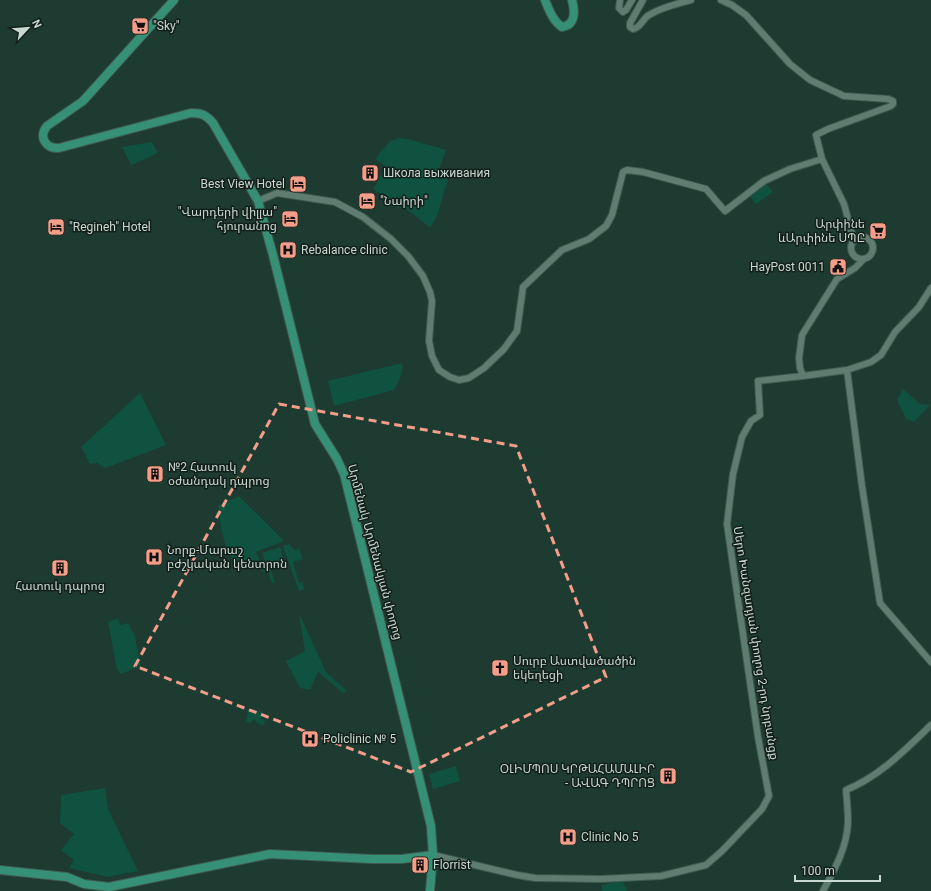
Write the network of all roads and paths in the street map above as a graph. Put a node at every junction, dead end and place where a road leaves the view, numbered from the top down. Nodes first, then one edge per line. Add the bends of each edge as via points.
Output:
1 (174, 0) edge
2 (545, 0) edge
3 (620, 0) edge
4 (632, 0) edge
5 (643, 0) edge
6 (691, 0) edge
7 (721, 0) edge
8 (574, 2) edge
9 (822, 160) junction
10 (258, 201) junction
11 (854, 241) junction
12 (860, 260) junction
13 (931, 288) edge
14 (847, 370) junction
15 (803, 376) junction
16 (931, 662) edge
17 (931, 725) edge
18 (433, 855) junction
19 (0, 870) edge
20 (430, 891) edge
21 (823, 891) edge

1 - 10 main road, Արմենակ Արմենակյան փողոց via 83,101 47,126 43,132 44,140 50,147 59,148 191,113 200,113 213,123
2 - 8 main road via 554,20 562,27 569,25 572,20
3 - 4 street via 619,8 622,12
5 - 6 street via 630,23 633,29 648,15 667,6
7 - 9 street via 746,15 790,64 810,80 844,96 892,100 891,106 816,135
9 - 10 street via 764,180 725,212 706,189 643,172 623,172 612,215 606,226 589,239 562,250 523,287 517,331 504,349 484,368 468,378 459,380 439,370 432,356 430,292 416,266 391,239 364,217 335,202 277,193
9 - 11 street via 844,204
10 - 18 main road, Արմենակ Արմենակյան փողոց via 315,424 344,474 431,826
11 - 12 street via 851,249 854,256
11 - 12 street via 864,238 872,243 873,250 870,256
12 - 15 street via 856,268 837,279 802,335 799,358
13 - 14 street via 919,306 895,332 881,355 871,362
14 - 15 street
14 - 16 street via 880,603
15 - 18 street, Սերո Խանզադյան փողոց 2-րդ նրբանցք via 758,381 760,415 751,421 742,437 733,474 727,524 769,796 762,809 706,865 661,876 601,879 535,878
17 - 21 street via 879,773 846,790 848,822 845,841 839,861
18 - 19 main road via 372,859 270,854 109,886 84,884 67,877
18 - 20 main road, Արմենակ Արմենակյան փողոց

